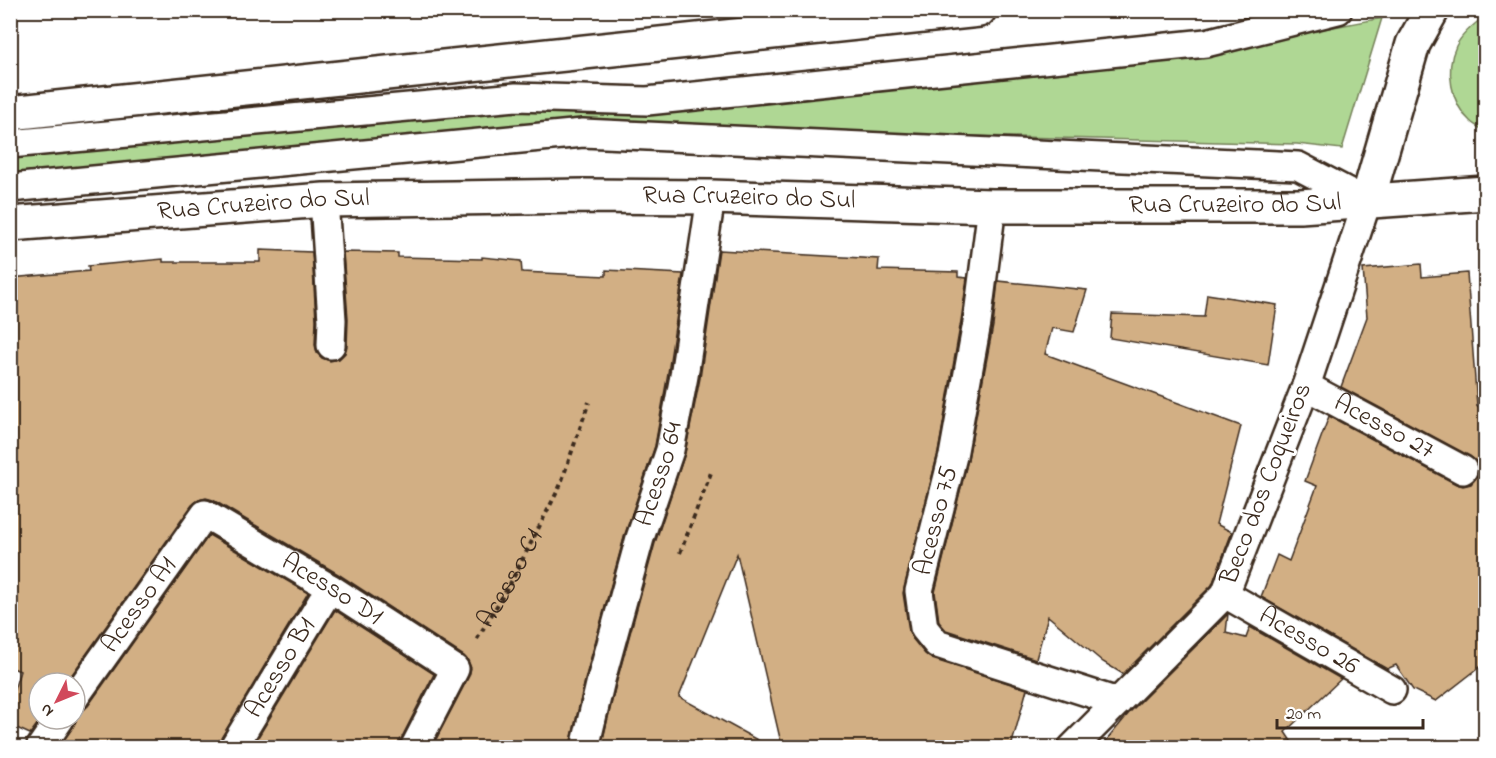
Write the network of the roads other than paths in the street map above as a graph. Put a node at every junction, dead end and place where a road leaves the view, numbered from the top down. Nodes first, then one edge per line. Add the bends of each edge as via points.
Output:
1 (979, 10) edge
2 (1338, 10) edge
3 (1432, 10) edge
4 (10, 113) edge
5 (10, 144) edge
6 (10, 188) edge
7 (1485, 194) edge
8 (711, 197) junction
9 (324, 201) junction
10 (1367, 202) junction
11 (992, 206) junction
12 (10, 224) edge
13 (331, 345) dead end
14 (1306, 386) junction
15 (1463, 470) dead end
16 (205, 514) joint
17 (330, 588) junction
18 (1225, 594) junction
19 (87, 680) edge
20 (1392, 690) dead end
21 (1119, 702) junction
22 (51, 731) edge
23 (40, 747) edge
24 (233, 747) edge
25 (414, 747) edge
26 (585, 747) edge
27 (1072, 747) edge

1 - 4 main road
2 - 5 lane via 1206,43 647,101 516,97
3 - 10 main road via 1413,44
6 - 10 lane via 582,133 1298,166
7 - 10 main road, Rua Cruzeiro do Sul
8 - 9 main road, Rua Cruzeiro do Sul
8 - 11 main road, Rua Cruzeiro do Sul
8 - 26 lane, Acesso 64 via 670,450 640,538
9 - 12 main road, Rua Cruzeiro do Sul
9 - 13 lane
10 - 11 main road, Rua Cruzeiro do Sul via 1300,206
10 - 14 lane, Beco dos Coqueiros
11 - 21 lane, Acesso 75 via 977,323 955,445 919,591 924,628 938,644
14 - 15 lane, Acesso 27
14 - 18 lane, Beco dos Coqueiros
16 - 17 lane, Acesso D1
16 - 19 lane, Acesso A1
17 - 24 lane, Acesso B1
17 - 25 lane, Acesso D1 via 455,669
18 - 20 lane, Acesso 26
18 - 21 lane, Beco dos Coqueiros
21 - 27 lane, Beco dos Coqueiros
22 - 23 lane

